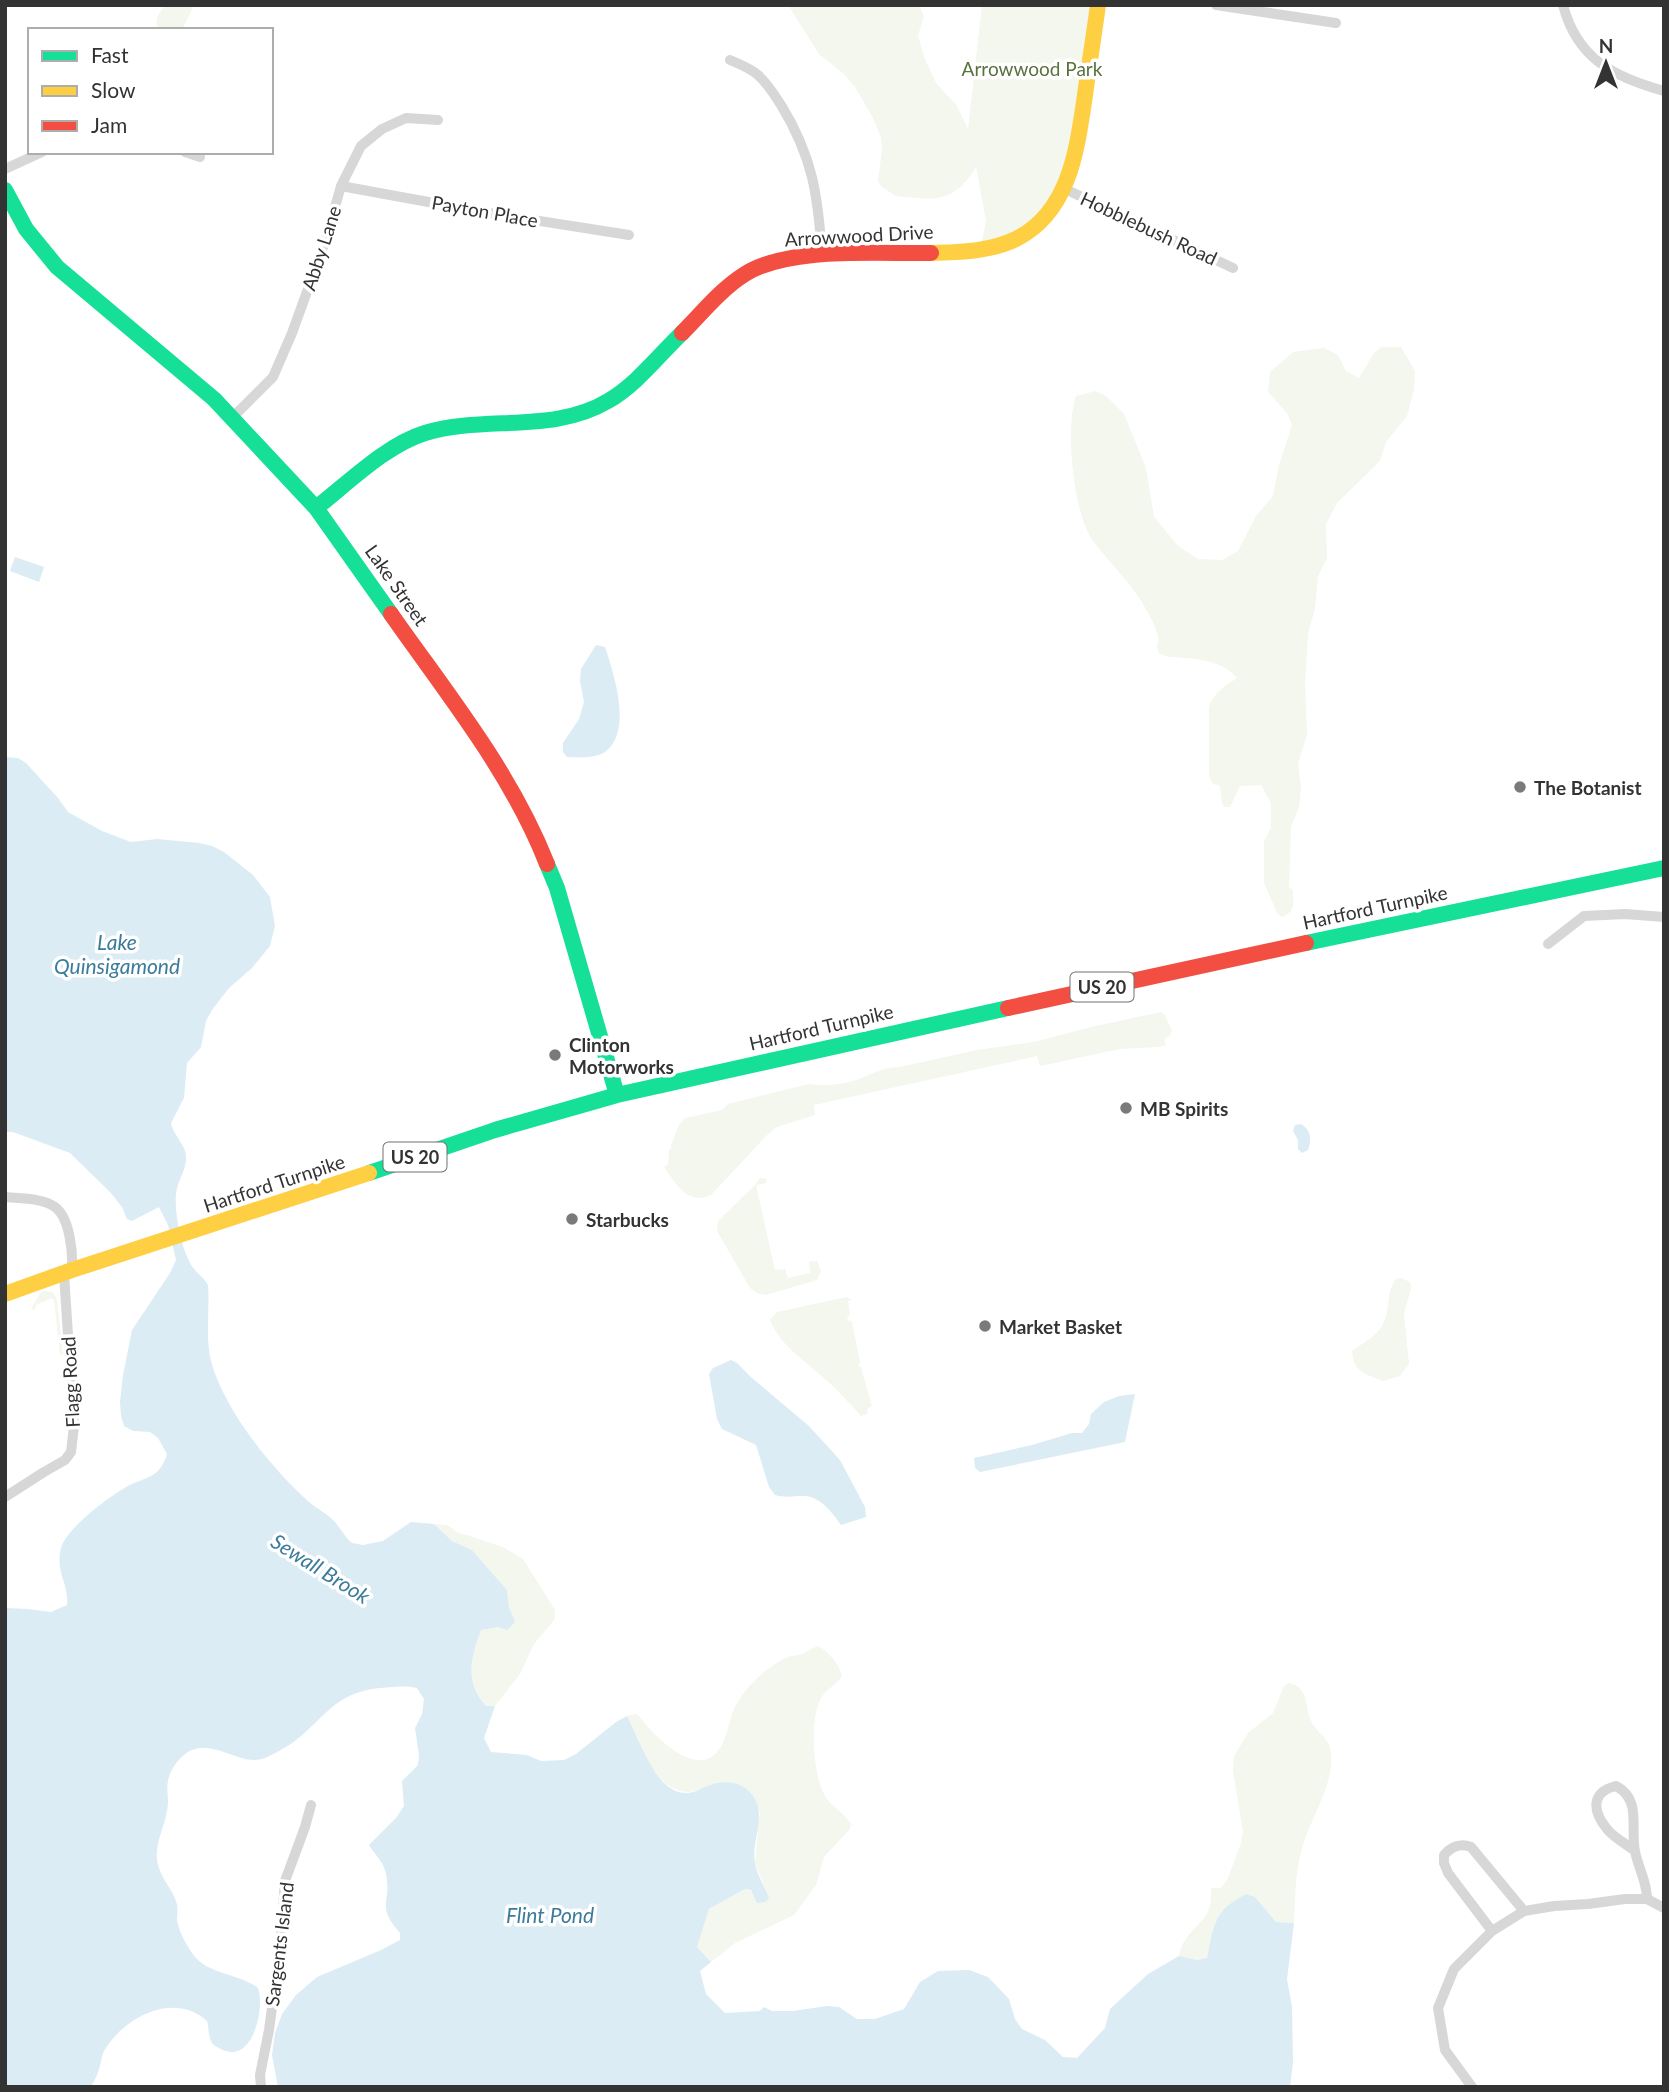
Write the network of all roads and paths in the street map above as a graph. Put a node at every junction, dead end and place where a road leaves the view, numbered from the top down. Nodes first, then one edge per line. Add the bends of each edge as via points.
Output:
1 (1098, 5) edge
2 (1216, 5) edge
3 (1563, 5) edge
4 (1336, 23) dead end
5 (730, 60) dead end
6 (1664, 92) edge
7 (438, 120) dead end
8 (38, 154) edge
9 (191, 154) edge
10 (200, 157) dead end
11 (5, 169) edge
12 (341, 186) junction
13 (1065, 189) junction
14 (5, 190) edge
15 (629, 235) dead end
16 (822, 255) junction
17 (1233, 268) dead end
18 (233, 417) junction
19 (316, 508) junction
20 (1664, 867) edge
21 (1664, 917) edge
22 (1548, 944) dead end
23 (617, 1095) junction
24 (5, 1197) edge
25 (68, 1272) junction
26 (5, 1294) edge
27 (5, 1497) edge
28 (311, 1805) dead end
29 (1634, 1850) junction
30 (1647, 1899) junction
31 (1664, 1908) edge
32 (1524, 1911) junction
33 (1492, 1931) junction
34 (261, 2087) edge
35 (1472, 2087) edge

1 - 13 main road, Arrowwood Drive via 1076,153
2 - 4 street
3 - 6 street via 1573,33 1588,54 1622,78
5 - 16 street via 763,80 800,139 817,191
7 - 12 street, Abby Lane via 406,118 382,129 361,146
8 - 11 street
9 - 10 street
12 - 15 street, Payton Place
12 - 18 street, Abby Lane via 325,242 273,377
13 - 16 main road, Arrowwood Drive via 1039,223 996,247
13 - 17 street, Hobblebush Road
14 - 18 main road, Lake Street via 26,229 57,267
16 - 19 main road, Arrowwood Drive via 777,260 740,277 623,390 597,407 566,417 422,434
18 - 19 main road, Lake Street
19 - 23 main road, Lake Street via 496,762 527,817 564,908
20 - 23 main road, Hartford Turnpike / US 20
21 - 22 street via 1584,916
23 - 25 main road, Hartford Turnpike / US 20 via 495,1130
24 - 25 street via 42,1202 61,1215 71,1245
25 - 26 main road, Hartford Turnpike / US 20
25 - 27 street, Flagg Road via 71,1452
28 - 34 street, Sargents Island via 285,1881
29 - 29 street via 1635,1816 1630,1798 1616,1786 1606,1788 1596,1802 1598,1813 1607,1830
29 - 30 street via 1647,1885
30 - 31 street
30 - 32 street
32 - 33 street
32 - 33 street via 1471,1847 1463,1844 1448,1850 1444,1863 1448,1873
33 - 35 street via 1454,1969 1438,2008 1445,2050

